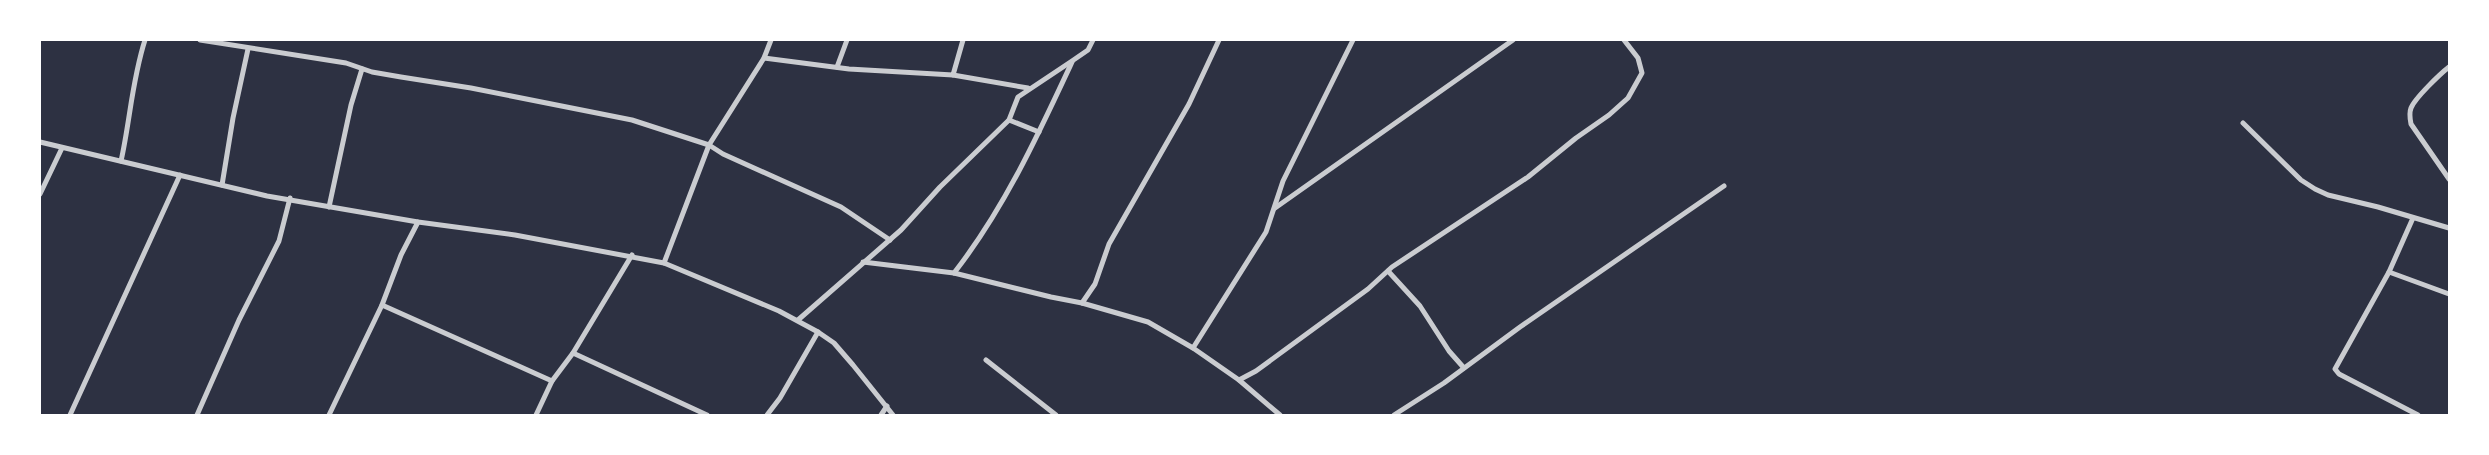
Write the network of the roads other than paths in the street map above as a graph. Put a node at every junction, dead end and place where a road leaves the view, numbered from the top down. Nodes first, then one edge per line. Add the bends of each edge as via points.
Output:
1 (145, 40) edge
2 (200, 40) edge
3 (771, 40) edge
4 (847, 40) edge
5 (963, 40) edge
6 (1093, 40) edge
7 (1219, 40) edge
8 (1353, 40) edge
9 (1514, 40) edge
10 (1624, 40) edge
11 (248, 49) junction
12 (764, 58) junction
13 (1072, 62) junction
14 (837, 67) junction
15 (2449, 68) edge
16 (362, 69) junction
17 (953, 75) junction
18 (1028, 88) junction
19 (1009, 120) junction
20 (2243, 123) dead end
21 (1039, 132) junction
22 (40, 142) edge
23 (709, 144) junction
24 (62, 148) junction
25 (122, 162) junction
26 (180, 175) junction
27 (2449, 179) edge
28 (222, 185) junction
29 (1724, 186) dead end
30 (40, 194) edge
31 (290, 198) junction
32 (329, 207) junction
33 (1275, 208) junction
34 (2413, 218) junction
35 (418, 222) junction
36 (2449, 228) edge
37 (890, 240) junction
38 (632, 256) junction
39 (863, 262) junction
40 (664, 264) junction
41 (1388, 271) junction
42 (2389, 272) junction
43 (954, 273) junction
44 (2449, 294) edge
45 (1082, 302) junction
46 (382, 305) junction
47 (798, 320) junction
48 (818, 332) junction
49 (1193, 348) junction
50 (573, 353) junction
51 (986, 360) dead end
52 (1464, 368) junction
53 (1239, 380) junction
54 (552, 381) junction
55 (887, 406) junction
56 (70, 415) edge
57 (197, 415) edge
58 (329, 415) edge
59 (536, 415) edge
60 (707, 415) edge
61 (767, 415) edge
62 (881, 415) edge
63 (893, 415) edge
64 (1056, 415) edge
65 (1280, 415) edge
66 (1394, 415) edge
67 (2418, 415) edge

1 - 25 street via 135,72
2 - 11 street
3 - 12 street
4 - 14 street
5 - 17 street
6 - 13 street via 1088,50
7 - 45 street via 1185,112 1109,244 1096,284
8 - 33 street via 1283,181
9 - 33 street
10 - 41 street via 1638,58 1642,73 1628,98 1528,177
11 - 16 street via 346,63
11 - 28 street
12 - 14 street
12 - 23 street
13 - 18 street
13 - 21 street
14 - 17 street
15 - 27 street via 2411,107 2410,115 2411,124
16 - 23 street via 632,120
16 - 32 street
17 - 18 street
18 - 19 street via 1018,97
19 - 21 street
19 - 37 street
20 - 34 street via 2301,180 2315,189
21 - 43 street via 979,241
22 - 24 street
23 - 37 street via 723,154 841,208
23 - 40 street
24 - 25 street
24 - 30 street
25 - 26 street
26 - 28 street
26 - 56 street
28 - 31 street
29 - 52 street
31 - 32 street
31 - 57 street via 279,241 239,320
32 - 35 street
33 - 49 street via 1263,239
34 - 36 street
34 - 42 street
35 - 38 street via 516,234
35 - 46 street via 400,255
37 - 39 street
38 - 40 street
38 - 50 street
39 - 43 street
39 - 47 street
40 - 47 street
41 - 52 street via 1420,306 1448,351
41 - 53 street via 1256,371
42 - 44 street
42 - 67 street via 2336,370
43 - 45 street
45 - 49 street via 1148,322
46 - 54 street
46 - 58 street
47 - 48 street
48 - 55 street via 834,343
48 - 61 street
49 - 53 street
50 - 54 street
50 - 60 street
51 - 64 street
52 - 66 street
53 - 65 street
54 - 59 street
55 - 62 street
55 - 63 street

